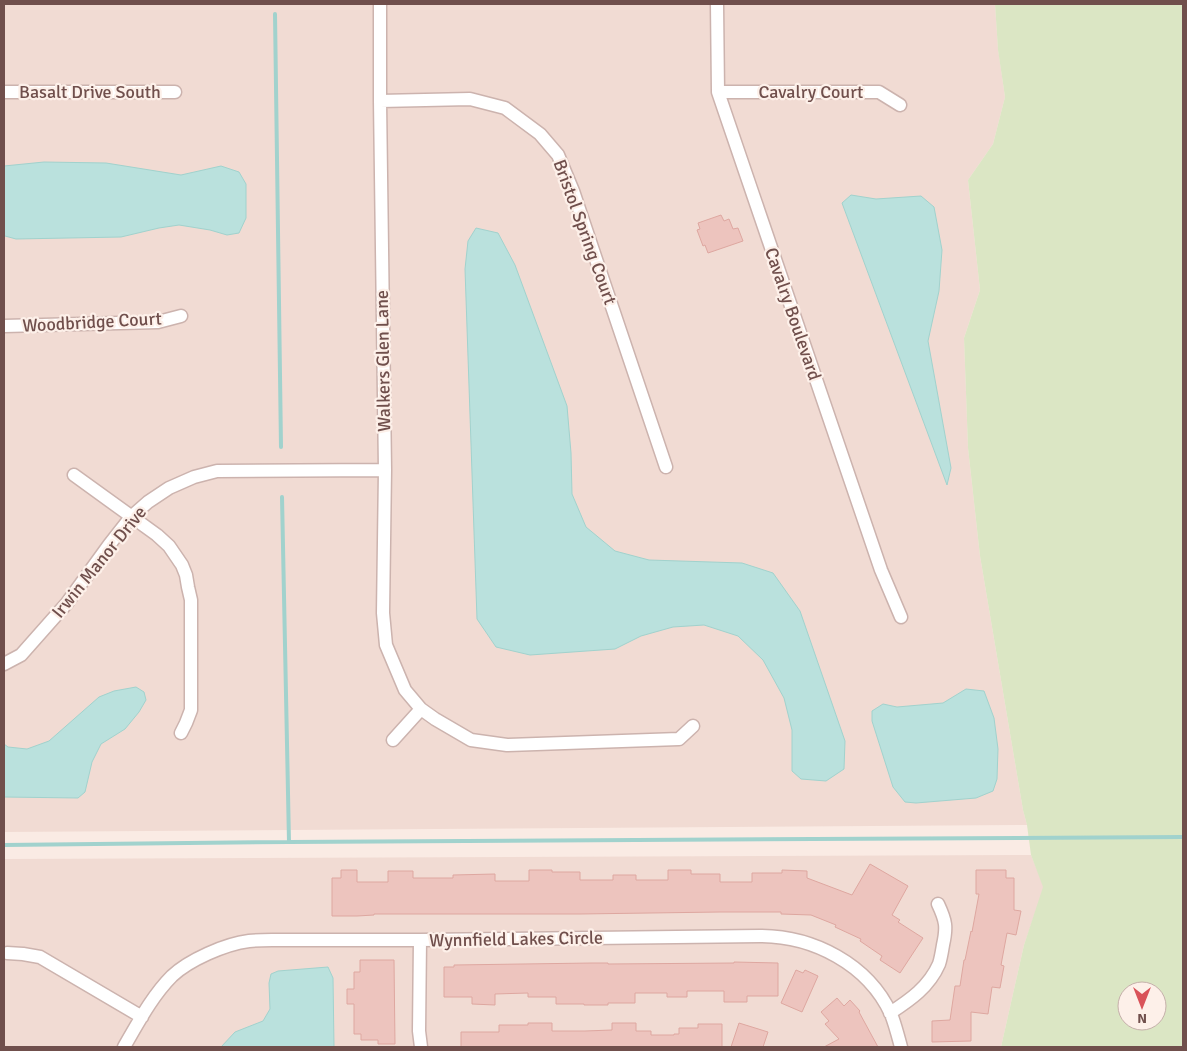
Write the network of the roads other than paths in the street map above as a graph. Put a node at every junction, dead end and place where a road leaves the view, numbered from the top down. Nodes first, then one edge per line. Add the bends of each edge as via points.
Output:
1 (380, 4) edge
2 (717, 4) edge
3 (4, 92) edge
4 (175, 92) dead end
5 (718, 92) junction
6 (380, 101) junction
7 (900, 105) dead end
8 (181, 316) dead end
9 (4, 326) edge
10 (666, 468) dead end
11 (385, 470) junction
12 (74, 475) dead end
13 (131, 516) junction
14 (901, 617) dead end
15 (4, 664) edge
16 (421, 709) junction
17 (693, 726) dead end
18 (181, 733) dead end
19 (393, 740) dead end
20 (938, 904) dead end
21 (420, 940) junction
22 (7, 953) dead end
23 (890, 1013) junction
24 (142, 1017) junction
25 (124, 1047) edge
26 (421, 1047) edge
27 (901, 1047) edge

1 - 6 street, Walkers Glen Lane
2 - 5 street, Cavalry Boulevard
3 - 4 street, Basalt Drive South
5 - 7 street, Cavalry Court via 879,92
5 - 14 street, Cavalry Boulevard via 880,570
6 - 10 street, Bristol Spring Court via 470,99 505,108 540,134 558,155 573,190
6 - 11 street, Walkers Glen Lane
8 - 9 street, Woodbridge Court via 158,322
11 - 13 street, Irwin Manor Drive via 217,471 169,488
11 - 16 street, Walkers Glen Lane via 383,613 386,645 405,690
12 - 13 street
13 - 15 street, Irwin Manor Drive via 67,603 21,655
13 - 18 street via 169,546 186,575 191,600 191,710
16 - 17 street, Walkers Glen Lane via 471,740 507,746 679,739
16 - 19 street
20 - 23 street via 945,917 946,932 939,963 928,982
21 - 23 street, Wynnfield Lakes Circle via 786,938 823,949 850,965 872,984
21 - 24 street, Wynnfield Lakes Circle via 272,940 234,944 203,956 177,972
21 - 26 street
22 - 24 street via 40,958
23 - 27 street, Wynnfield Lakes Circle
24 - 25 street, Wynnfield Lakes Circle

